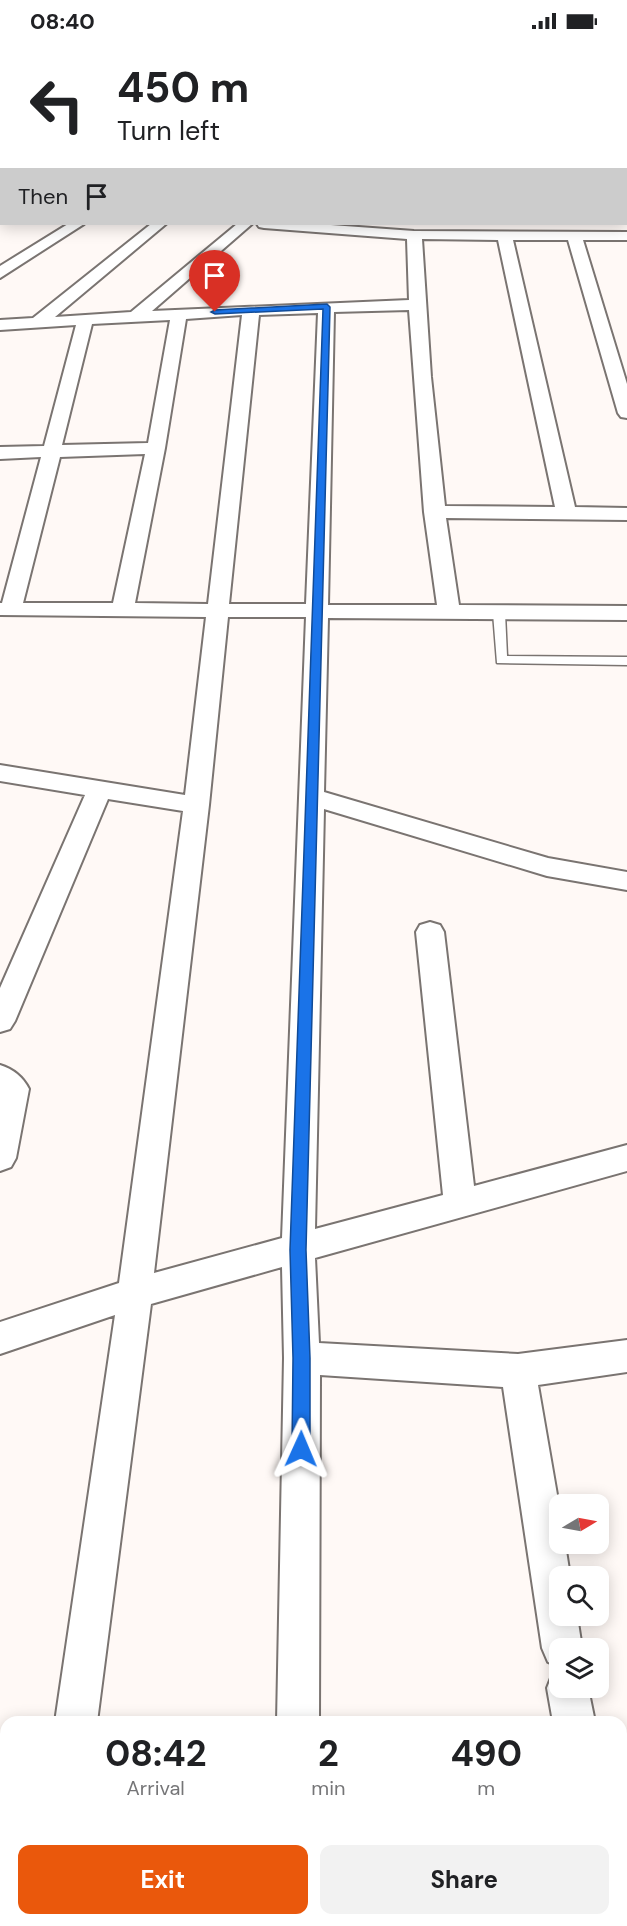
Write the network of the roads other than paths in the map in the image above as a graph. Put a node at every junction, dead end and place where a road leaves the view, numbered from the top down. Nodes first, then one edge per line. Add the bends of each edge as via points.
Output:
1 (75, 225) edge
2 (158, 225) edge
3 (244, 225) edge
4 (278, 225) edge
5 (414, 235) junction
6 (505, 236) junction
7 (574, 236) junction
8 (627, 236) edge
9 (0, 273) edge
10 (416, 305) junction
11 (327, 307) junction
12 (251, 310) junction
13 (179, 314) junction
14 (134, 318) junction
15 (85, 321) junction
16 (36, 324) junction
17 (0, 325) edge
18 (627, 413) edge
19 (156, 448) junction
20 (52, 452) junction
21 (0, 453) edge
22 (435, 512) junction
23 (566, 513) junction
24 (627, 514) edge
25 (5, 609) edge
26 (123, 609) junction
27 (216, 610) junction
28 (317, 611) junction
29 (449, 613) junction
30 (499, 613) junction
31 (627, 613) edge
32 (627, 661) edge
33 (0, 773) edge
34 (99, 791) junction
35 (310, 796) junction
36 (196, 805) junction
37 (627, 881) edge
38 (430, 932) dead end
39 (0, 1021) edge
40 (0, 1077) edge
41 (0, 1158) edge
42 (627, 1158) edge
43 (460, 1203) junction
44 (298, 1250) junction
45 (135, 1293) junction
46 (0, 1338) edge
47 (627, 1356) edge
48 (302, 1358) junction
49 (518, 1371) junction
50 (560, 1638) edge
51 (570, 1698) edge
52 (77, 1716) edge
53 (298, 1716) edge
54 (573, 1716) edge

1 - 9 street
2 - 16 street
3 - 14 street
4 - 5 street
5 - 6 street
5 - 10 street
6 - 7 street
6 - 23 street
7 - 8 street
7 - 18 street
10 - 11 street
10 - 22 street
11 - 12 street
11 - 28 street
12 - 13 street
12 - 27 street
13 - 14 street
13 - 19 street
14 - 15 street
15 - 16 street
15 - 20 street
16 - 17 street
19 - 20 street
19 - 26 street
20 - 21 street
20 - 25 street
22 - 23 street
22 - 29 street
23 - 24 street
25 - 26 street
26 - 27 street
27 - 28 street
27 - 36 street
28 - 29 street
28 - 35 street
29 - 30 street
30 - 31 street
30 - 32 lane via 501,660
33 - 34 street
34 - 36 street
34 - 39 street
35 - 37 street via 547,867
35 - 44 street
36 - 45 street
38 - 43 street
40 - 41 street via 14,1089
42 - 43 street
43 - 44 street
44 - 45 street
44 - 48 street
45 - 46 street
45 - 52 street
47 - 49 street
48 - 49 street
48 - 53 street
49 - 50 street
51 - 54 street

